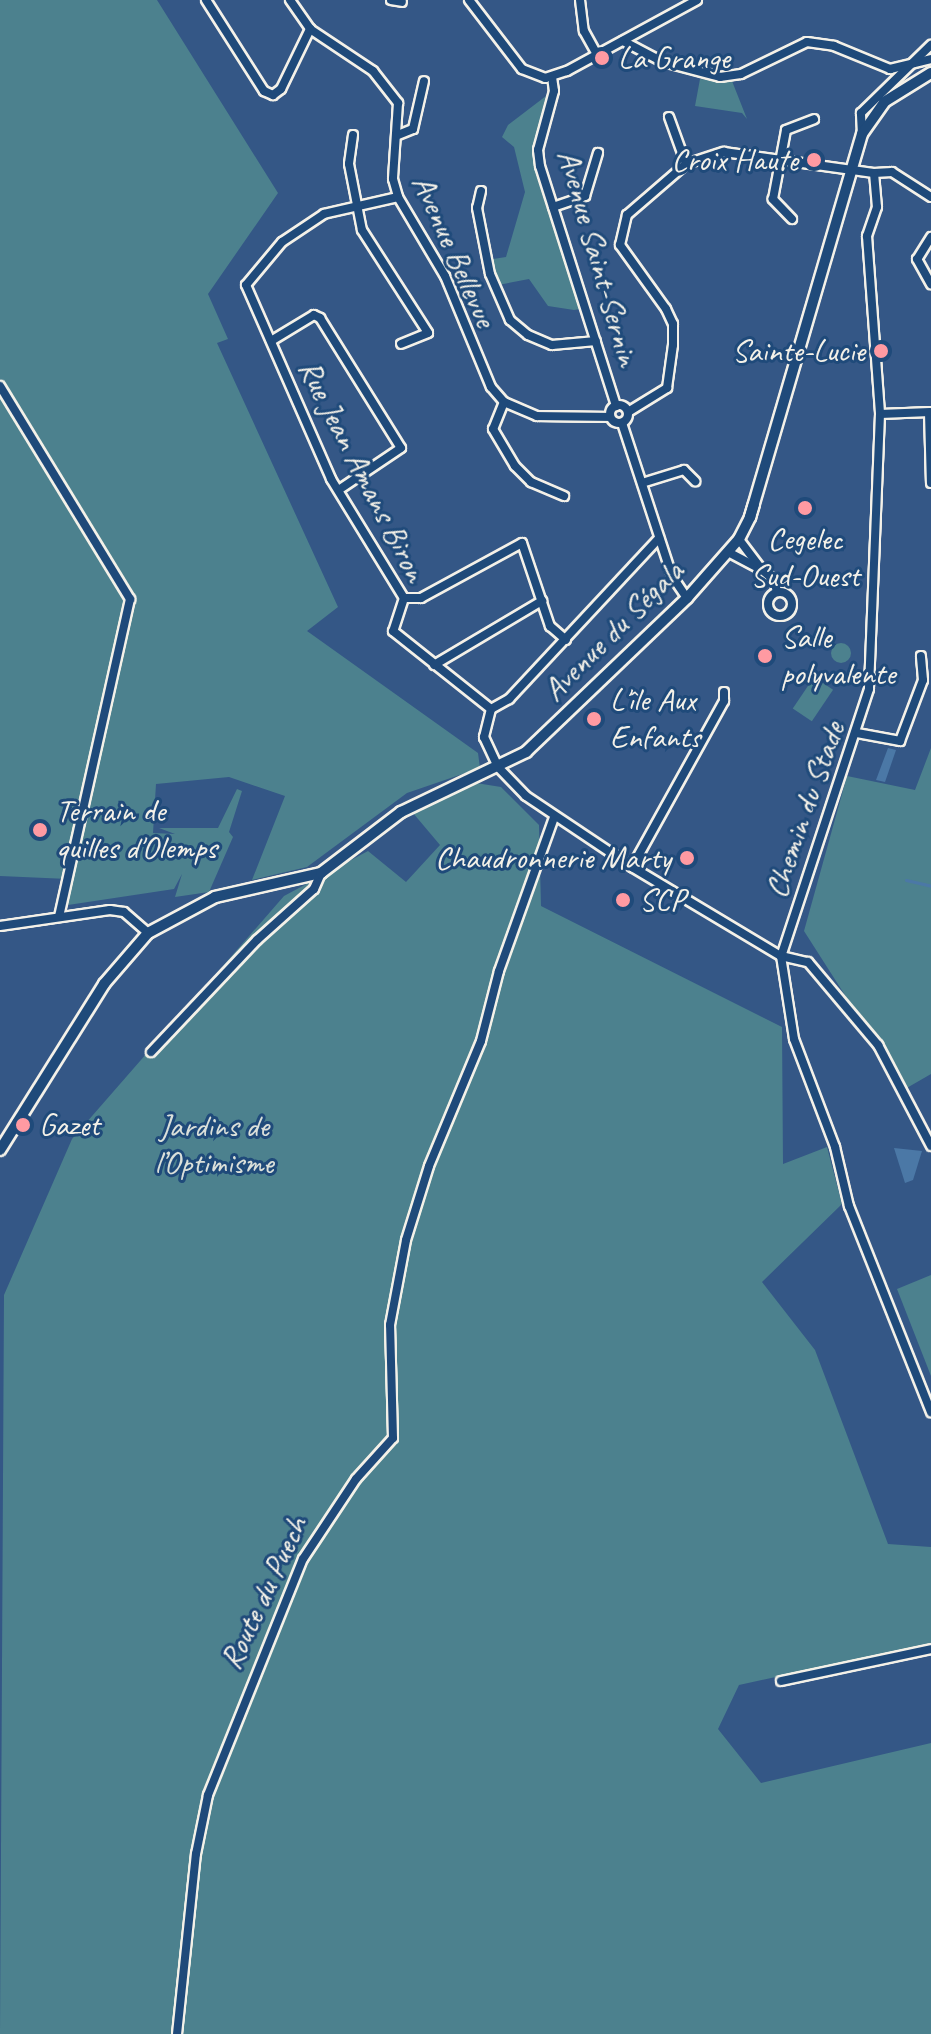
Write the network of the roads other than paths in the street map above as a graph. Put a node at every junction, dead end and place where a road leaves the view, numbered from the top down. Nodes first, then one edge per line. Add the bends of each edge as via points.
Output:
1 (290, 0) edge
2 (391, 0) edge
3 (469, 0) edge
4 (580, 0) edge
5 (697, 0) edge
6 (210, 2) edge
7 (402, 2) dead end
8 (310, 29) junction
9 (623, 41) junction
10 (931, 45) edge
11 (596, 53) junction
12 (931, 59) edge
13 (904, 66) junction
14 (931, 73) edge
15 (552, 77) junction
16 (424, 81) dead end
17 (669, 117) dead end
18 (814, 119) dead end
19 (862, 134) junction
20 (353, 135) dead end
21 (398, 135) junction
22 (598, 153) dead end
23 (780, 159) junction
24 (686, 164) junction
25 (851, 171) junction
26 (874, 173) junction
27 (481, 191) dead end
28 (398, 197) junction
29 (931, 197) edge
30 (553, 207) junction
31 (355, 210) junction
32 (792, 219) dead end
33 (931, 237) edge
34 (931, 284) edge
35 (271, 341) junction
36 (596, 341) junction
37 (401, 344) dead end
38 (0, 386) edge
39 (504, 402) junction
40 (616, 406) junction
41 (628, 412) junction
42 (930, 412) edge
43 (880, 414) junction
44 (610, 417) junction
45 (622, 423) junction
46 (695, 481) dead end
47 (642, 483) junction
48 (931, 483) edge
49 (340, 489) junction
50 (564, 496) dead end
51 (659, 538) junction
52 (739, 539) junction
53 (728, 552) junction
54 (762, 570) junction
55 (777, 592) dead end
56 (404, 598) junction
57 (687, 598) junction
58 (542, 601) junction
59 (566, 640) junction
60 (921, 656) dead end
61 (434, 665) junction
62 (724, 692) dead end
63 (491, 709) junction
64 (857, 733) junction
65 (498, 767) junction
66 (554, 817) junction
67 (632, 867) junction
68 (321, 873) junction
69 (59, 916) junction
70 (0, 926) edge
71 (148, 933) junction
72 (781, 956) junction
73 (151, 1052) dead end
74 (931, 1146) edge
75 (0, 1150) edge
76 (931, 1412) edge
77 (931, 1649) edge
78 (781, 1681) dead end
79 (177, 2034) edge

1 - 8 street, Avenue Bellevue
2 - 7 street
3 - 15 street via 522,69
4 - 11 street via 584,31
5 - 9 street
6 - 8 street via 264,91 273,95 281,89
8 - 21 street, Avenue Bellevue via 384,83 398,103
9 - 11 street
9 - 13 street via 663,62 720,77 741,74 807,42 834,46 890,69
10 - 13 street
11 - 15 street
12 - 13 street
13 - 19 street via 861,113
14 - 19 street via 884,102
15 - 30 street, Avenue Saint-Sernin via 554,91 538,150
16 - 21 street via 413,129
17 - 24 street
18 - 23 street via 786,130
19 - 25 street
20 - 31 street via 349,164
21 - 28 street, Avenue Bellevue via 393,179
22 - 30 street via 585,196
23 - 24 street via 724,152
23 - 25 street
23 - 32 street via 773,199
24 - 41 street via 627,215 620,231 627,259 673,324 667,388
25 - 26 street
25 - 52 street, Avenue du Ségala via 754,504
26 - 29 street via 892,172
26 - 43 street, Chemin du Stade via 877,207 867,236
27 - 36 street via 477,208 490,274 510,320 552,345
28 - 31 street, Rue Jean Amans Biron
28 - 39 street, Avenue Bellevue via 460,307 479,368
30 - 36 street, Avenue Saint-Sernin
31 - 35 street, Rue Jean Amans Biron via 324,214 282,242 246,285
31 - 37 street via 362,230 428,333
33 - 34 street via 917,259
35 - 49 street, Rue Jean Amans Biron
35 - 49 street via 314,315 320,318 401,448
36 - 40 street, Avenue Saint-Sernin
38 - 69 street via 130,599
39 - 44 street via 556,420
39 - 50 street via 493,429 515,466 531,482
40 - 41 street
40 - 44 street
41 - 45 street
42 - 43 street
42 - 48 street
43 - 64 street, Chemin du Stade via 869,689
44 - 45 street
45 - 47 street
46 - 47 street via 684,470
47 - 51 street
49 - 56 street, Rue Jean Amans Biron
51 - 57 street via 672,576
51 - 59 street
52 - 53 street, Avenue du Ségala
52 - 54 street
53 - 54 street
53 - 57 street, Avenue du Ségala
54 - 55 street via 774,580
56 - 58 street via 421,598 522,543
56 - 61 street, Rue Jean Amans Biron via 393,631
57 - 65 street, Avenue du Ségala via 526,752
58 - 59 street via 550,626
58 - 61 street
59 - 63 street via 509,699
60 - 64 street via 923,680 900,741
61 - 63 street, Rue Jean Amans Biron
62 - 67 street via 724,701
63 - 65 street via 484,737
64 - 72 street, Chemin du Stade
65 - 66 street
65 - 68 street, Avenue du Ségala via 401,812
66 - 67 street
66 - 79 street, Route du Puech via 406,1240 390,1325 393,1438 356,1479 303,1559 208,1795 196,1854
67 - 72 street
68 - 71 street via 215,897
68 - 73 street via 314,889 257,940
69 - 70 street
69 - 71 street via 124,912
71 - 75 street via 104,984
72 - 74 street via 808,962 878,1045
72 - 76 street, Chemin du Stade via 794,1039 835,1147 849,1206
77 - 78 street

